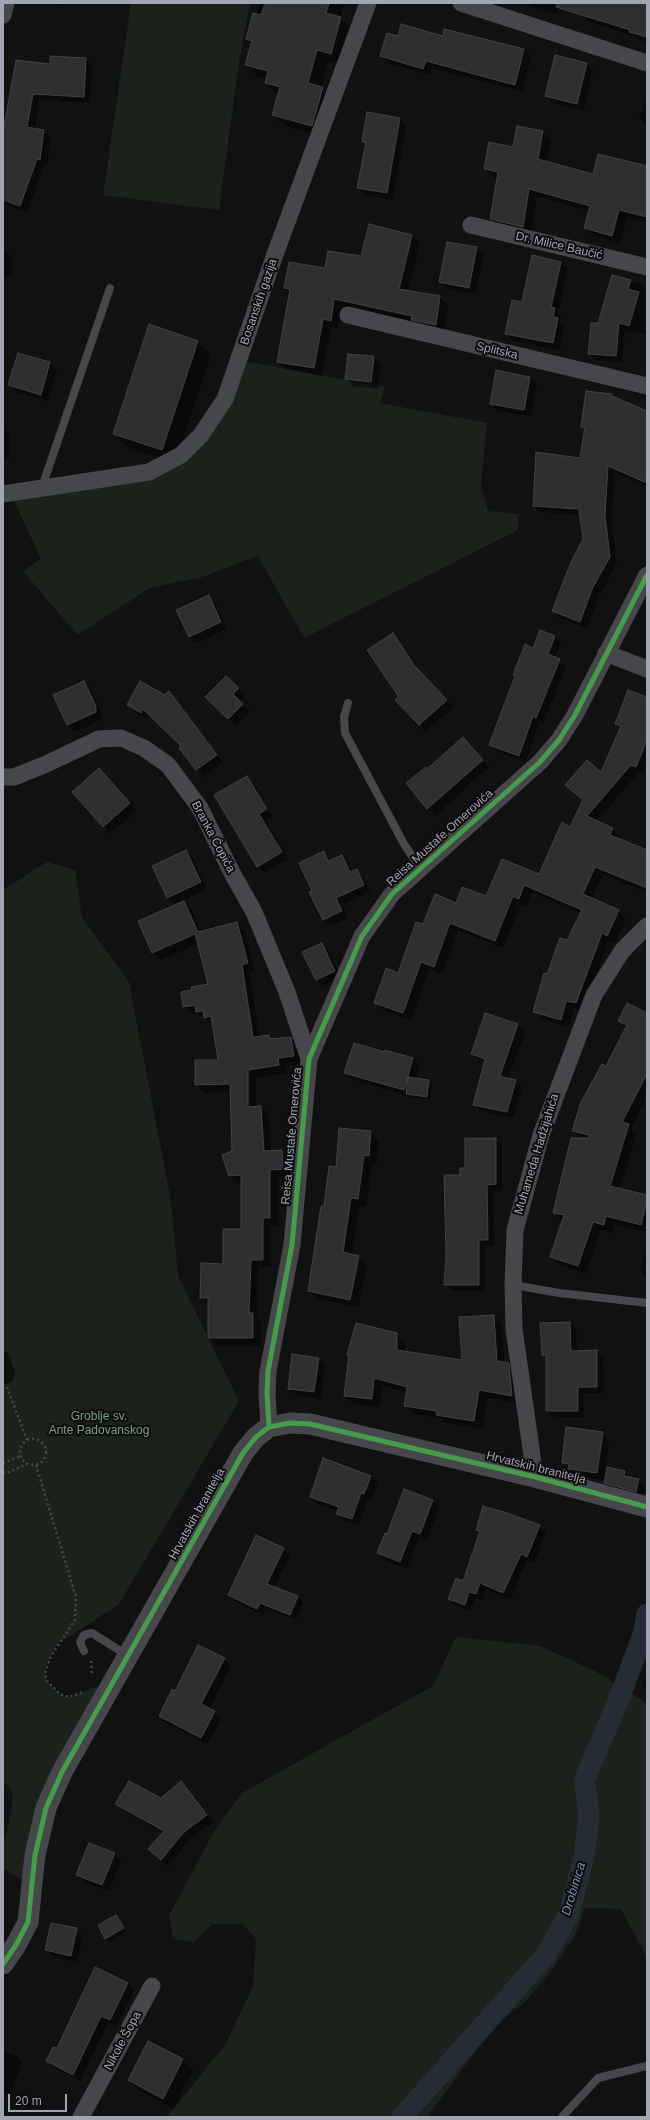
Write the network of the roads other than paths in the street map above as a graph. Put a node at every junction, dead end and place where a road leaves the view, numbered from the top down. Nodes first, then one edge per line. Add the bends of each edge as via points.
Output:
1 (6, 3) edge
2 (368, 3) edge
3 (461, 3) edge
4 (3, 15) edge
5 (647, 63) edge
6 (471, 226) dead end
7 (647, 267) edge
8 (110, 288) dead end
9 (348, 315) dead end
10 (647, 386) edge
11 (42, 487) junction
12 (3, 494) edge
13 (647, 575) edge
14 (606, 653) junction
15 (647, 669) edge
16 (348, 703) dead end
17 (3, 777) edge
18 (420, 868) junction
19 (647, 926) edge
20 (309, 1059) junction
21 (513, 1286) junction
22 (647, 1303) edge
23 (269, 1427) junction
24 (535, 1477) junction
25 (644, 1507) edge
26 (84, 1651) road end
27 (128, 1656) junction
28 (3, 1964) edge
29 (152, 1986) dead end
30 (647, 2067) edge
31 (81, 2117) edge
32 (562, 2117) edge

1 - 4 street
2 - 11 street, Bosanskih gazija via 274,257 225,399 215,416 181,455 149,472
3 - 5 street
6 - 7 street, Dr. Milice Baučić
8 - 11 lane
9 - 10 street, Splitska
11 - 12 street, Bosanskih gazija
13 - 14 street, Reisa Mustafe Omerovića
14 - 15 street
14 - 18 street, Reisa Mustafe Omerovića via 575,715 559,740 540,762
16 - 18 lane via 344,717 345,733 397,832
17 - 20 street, Branka Ćopića via 14,777 32,770 99,739 121,738 144,748 168,765 200,808 254,912 287,992
18 - 20 street, Reisa Mustafe Omerovića via 392,894 362,936
19 - 21 street, Muhameda Hadžijahića via 622,951 594,995 560,1080 534,1155 515,1230
20 - 23 street, Reisa Mustafe Omerovića via 292,1246 268,1371
21 - 22 lane
21 - 24 street, Muhameda Hadžijahića via 514,1329
23 - 24 street, Hrvatskih branitelja via 290,1423 310,1424
23 - 27 street, Hrvatskih branitelja via 242,1453
24 - 25 street, Hrvatskih branitelja
26 - 27 lane via 80,1642 84,1635 92,1633
27 - 28 street, Hrvatskih branitelja via 62,1772 46,1808 34,1855 28,1922
29 - 31 street, Nikole Šopa
30 - 32 lane via 598,2078

